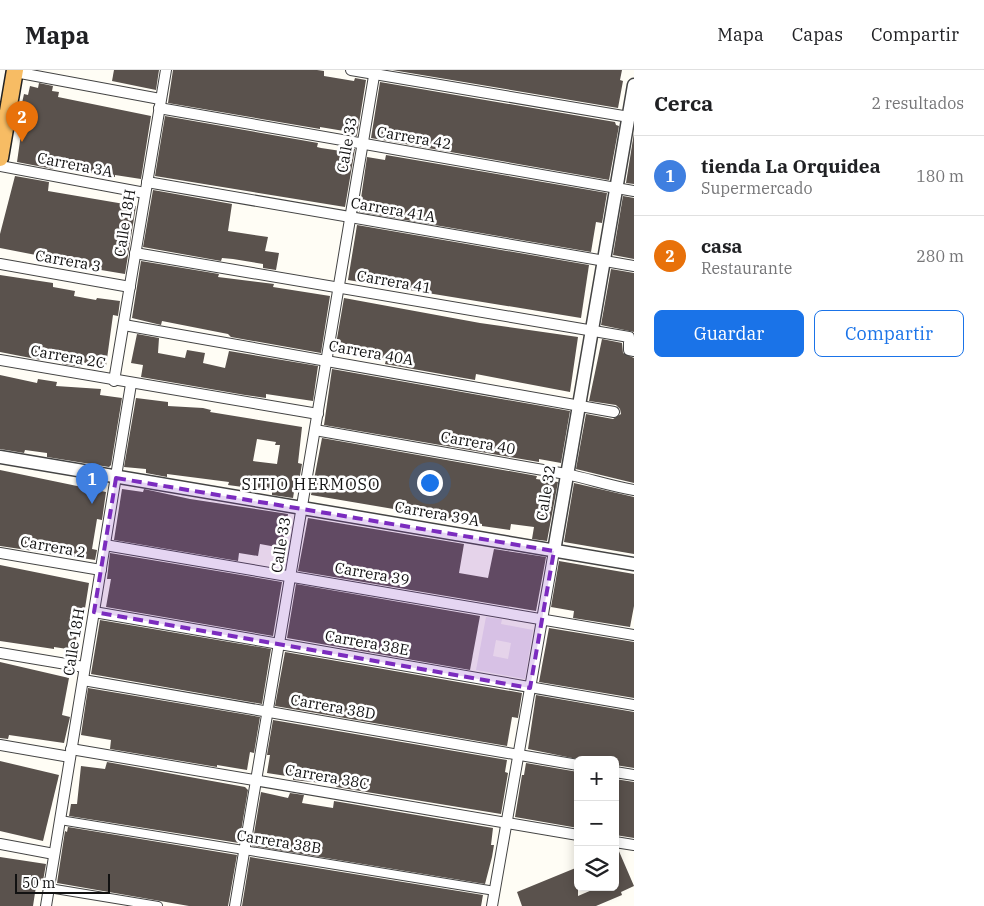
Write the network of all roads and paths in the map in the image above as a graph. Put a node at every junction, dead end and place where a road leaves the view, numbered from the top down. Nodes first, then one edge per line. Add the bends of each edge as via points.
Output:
1 (166, 70) edge
2 (351, 70) edge
3 (15, 71) edge
4 (375, 72) edge
5 (634, 85) edge
6 (160, 104) junction
7 (630, 120) edge
8 (362, 144) junction
9 (0, 158) edge
10 (0, 166) edge
11 (147, 182) junction
12 (616, 188) junction
13 (634, 191) edge
14 (145, 193) junction
15 (350, 217) junction
16 (135, 253) junction
17 (604, 261) junction
18 (0, 264) edge
19 (634, 266) edge
20 (130, 287) junction
21 (339, 288) junction
22 (124, 325) junction
23 (591, 330) junction
24 (634, 351) edge
25 (0, 360) edge
26 (327, 361) junction
27 (114, 381) junction
28 (131, 384) junction
29 (577, 404) junction
30 (614, 412) dead end
31 (318, 414) junction
32 (315, 430) junction
33 (0, 457) edge
34 (566, 474) junction
35 (116, 478) junction
36 (634, 490) edge
37 (303, 507) junction
38 (105, 545) junction
39 (554, 551) junction
40 (0, 553) edge
41 (634, 564) edge
42 (100, 570) junction
43 (292, 575) junction
44 (94, 612) junction
45 (542, 621) junction
46 (634, 635) edge
47 (280, 643) junction
48 (0, 654) edge
49 (84, 667) junction
50 (82, 680) junction
51 (530, 688) junction
52 (634, 705) edge
53 (269, 711) junction
54 (0, 745) edge
55 (71, 753) junction
56 (519, 754) junction
57 (574, 764) edge
58 (619, 773) edge
59 (634, 775) edge
60 (256, 780) junction
61 (60, 820) junction
62 (507, 823) junction
63 (574, 834) edge
64 (619, 843) edge
65 (0, 844) edge
66 (634, 845) edge
67 (245, 850) junction
68 (54, 854) junction
69 (49, 888) junction
70 (494, 891) junction
71 (46, 906) edge
72 (158, 906) edge
73 (235, 906) edge
74 (492, 906) edge

1 - 6 street, Calle 18H
2 - 4 street
3 - 6 street, Carrera 42
3 - 9 highway
4 - 7 street
4 - 8 street, Calle 33
5 - 7 street, Calle 32
6 - 8 street, Carrera 42
6 - 11 street, Calle 18H
7 - 12 street, Calle 32
8 - 12 street, Carrera 42
8 - 15 street, Calle 33
10 - 14 street, Carrera 3A
11 - 14 street, Calle 18H
11 - 15 street, Carrera 41A
12 - 13 street, Carrera 42
12 - 17 street, Calle 32
14 - 16 street, Calle 18H
15 - 17 street, Carrera 41A
15 - 21 street, Calle 33
16 - 20 street, Calle 18H
16 - 21 street, Carrera 41
17 - 19 street, Carrera 41A
17 - 23 street, Calle 32
18 - 20 street, Carrera 3
20 - 22 street, Calle 18H
21 - 23 street, Carrera 41
21 - 26 street, Calle 33
22 - 26 street, Carrera 40A
22 - 27 street, Calle 18H
23 - 24 street, Carrera 41 via 629,336 629,350
23 - 29 street, Calle 32
25 - 27 street, Carrera 2C
26 - 29 street, Carrera 40A
26 - 31 street, Calle 33
27 - 28 street, Carrera 2C
28 - 31 street
28 - 35 street, Calle 18H
29 - 30 street, Carrera 40A
29 - 34 street, Calle 32
31 - 32 street, Calle 33
32 - 34 street, Carrera 40
32 - 37 street, Calle 33
33 - 35 street, Carrera 39A
34 - 36 street, Carrera 40
34 - 39 street, Calle 32
35 - 37 street, Carrera 39A
35 - 38 street, Calle 18H
37 - 39 street, Carrera 39A
37 - 43 street, Calle 33
38 - 42 street, Calle 18H
38 - 43 street, Carrera 39
39 - 41 street, Carrera 39A
39 - 45 street, Calle 32
40 - 42 street, Carrera 2
42 - 44 street, Calle 18H
43 - 45 street, Carrera 39
43 - 47 street, Calle 33
44 - 47 street, Carrera 38E
44 - 49 street, Calle 18H
45 - 46 street, Carrera 39
45 - 51 street, Calle 32
47 - 51 street, Carrera 38E
47 - 53 street, Calle 33
48 - 49 street
49 - 50 street, Calle 18H
50 - 53 street, Carrera 38D
50 - 55 street, Calle 18H
51 - 52 street, Carrera 38E
51 - 56 street, Calle 32
53 - 56 street, Carrera 38D
53 - 60 street, Calle 33
54 - 55 street, Carrera 38C
55 - 60 street, Carrera 38C
55 - 61 street, Calle 18H
56 - 57 street, Carrera 38D
56 - 62 street, Calle 32
58 - 59 street
60 - 62 street, Carrera 38C
60 - 67 street, Calle 33
61 - 67 street, Carrera 38B
61 - 68 street, Calle 18H
62 - 63 street, Carrera 38C
62 - 70 street, Calle 32
64 - 66 street
65 - 68 street
67 - 70 street, Carrera 38B
67 - 73 street, Calle 33
68 - 69 street, Calle 18H
69 - 71 street, Calle 18H
69 - 72 street
70 - 74 street, Calle 32

